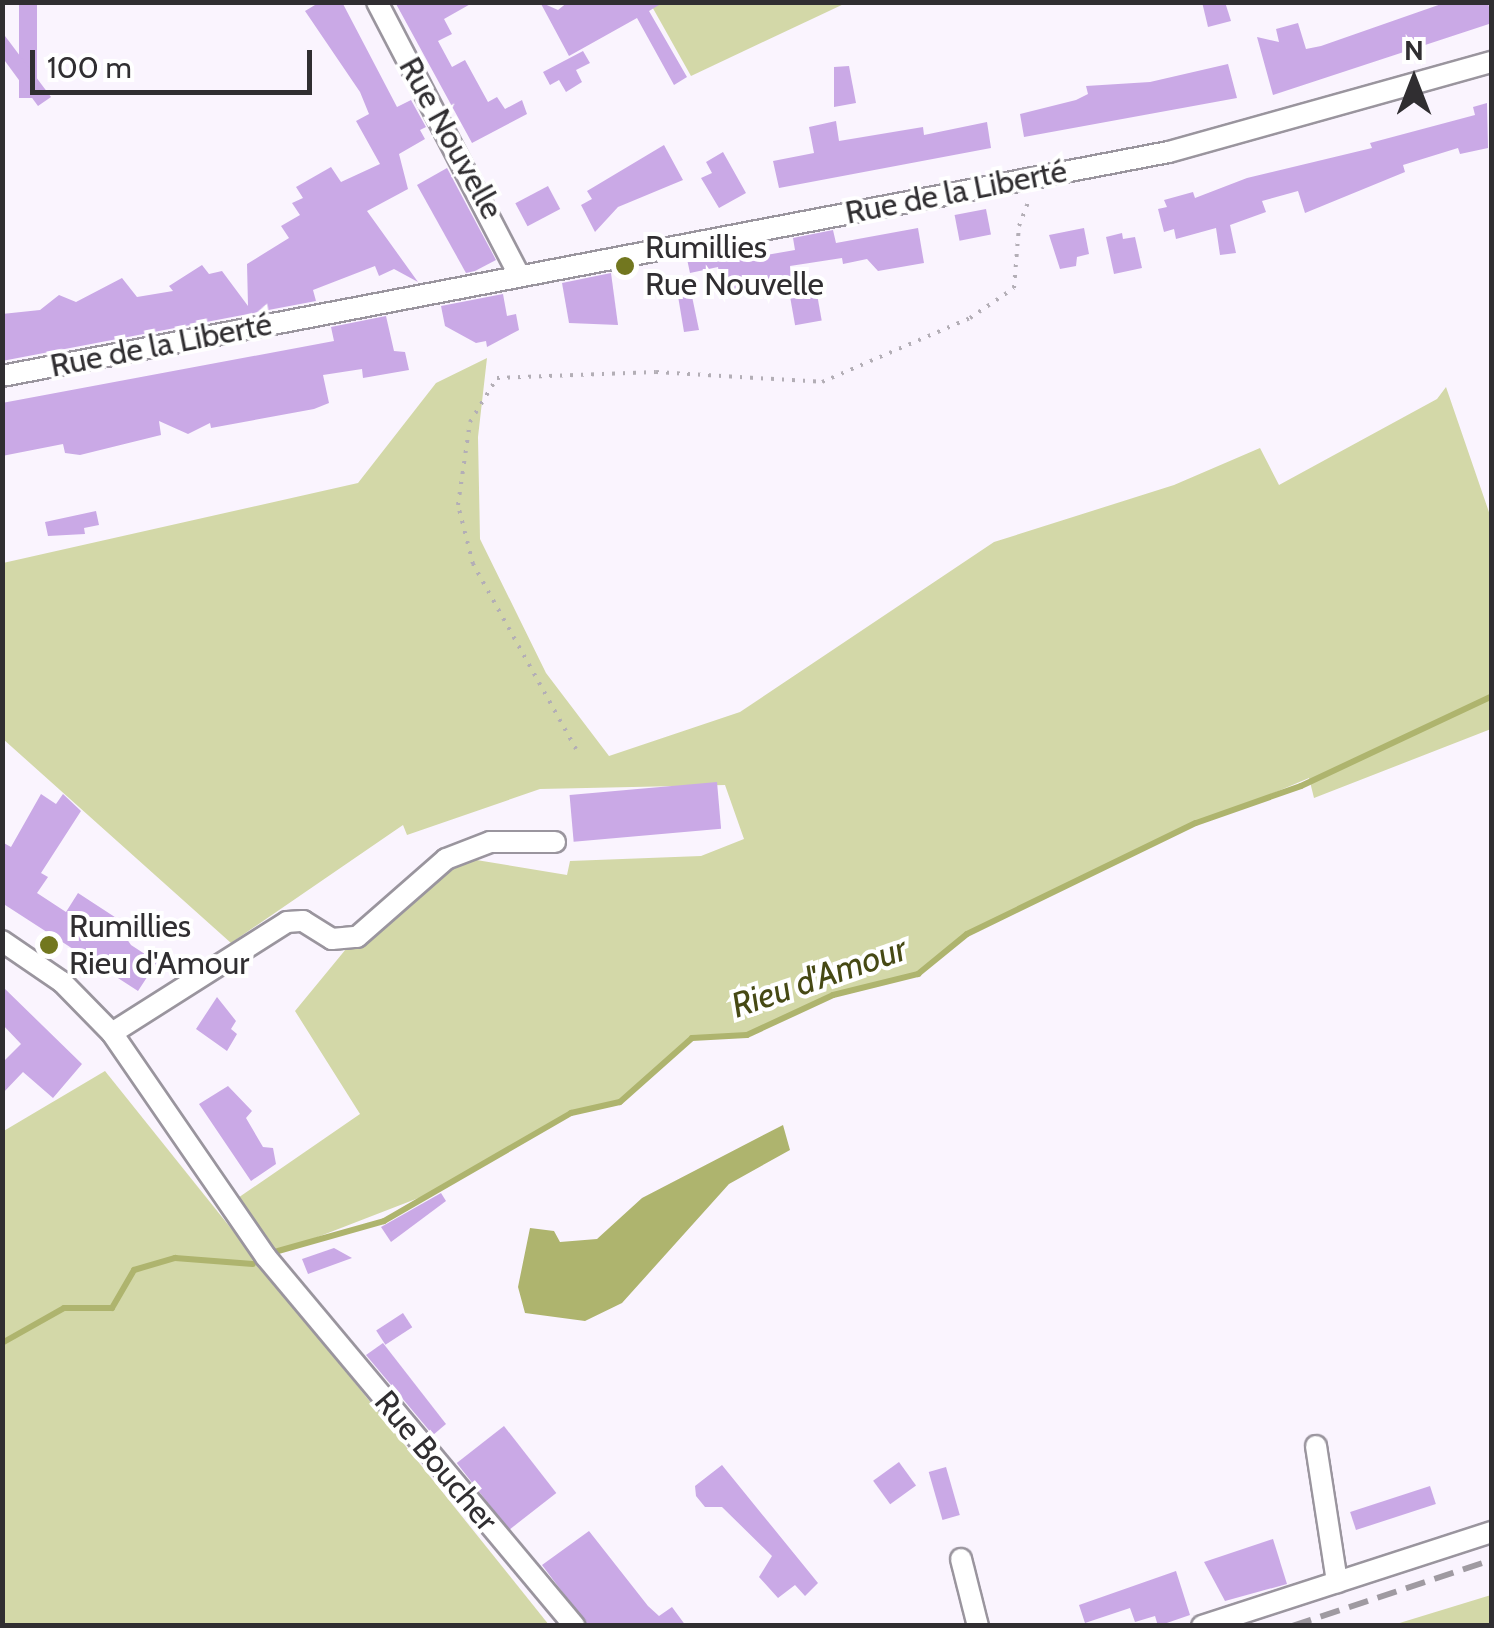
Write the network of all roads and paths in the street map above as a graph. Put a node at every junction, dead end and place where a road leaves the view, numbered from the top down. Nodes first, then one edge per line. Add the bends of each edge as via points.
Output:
1 (376, 2) edge
2 (1492, 62) edge
3 (1030, 178) junction
4 (520, 276) junction
5 (2, 376) edge
6 (576, 749) dead end
7 (555, 842) dead end
8 (2, 941) edge
9 (112, 1033) junction
10 (1316, 1446) dead end
11 (1492, 1532) edge
12 (961, 1559) dead end
13 (1337, 1582) junction
14 (575, 1626) edge
15 (978, 1626) edge
16 (1202, 1626) edge

1 - 4 street, Rue Nouvelle
2 - 3 street, Rue de la Liberté via 1224,140
3 - 4 street, Rue de la Liberté
3 - 6 path via 1014,288 970,318 822,382 656,372 497,378 470,422 458,506 473,564
4 - 5 street, Rue de la Liberté
7 - 9 street via 490,842 446,859 357,937 332,938 303,921 287,922
8 - 9 street, Rue Boucher via 62,982
9 - 14 street, Rue Boucher via 238,1221
10 - 13 street
11 - 13 street
12 - 15 street
13 - 16 street

